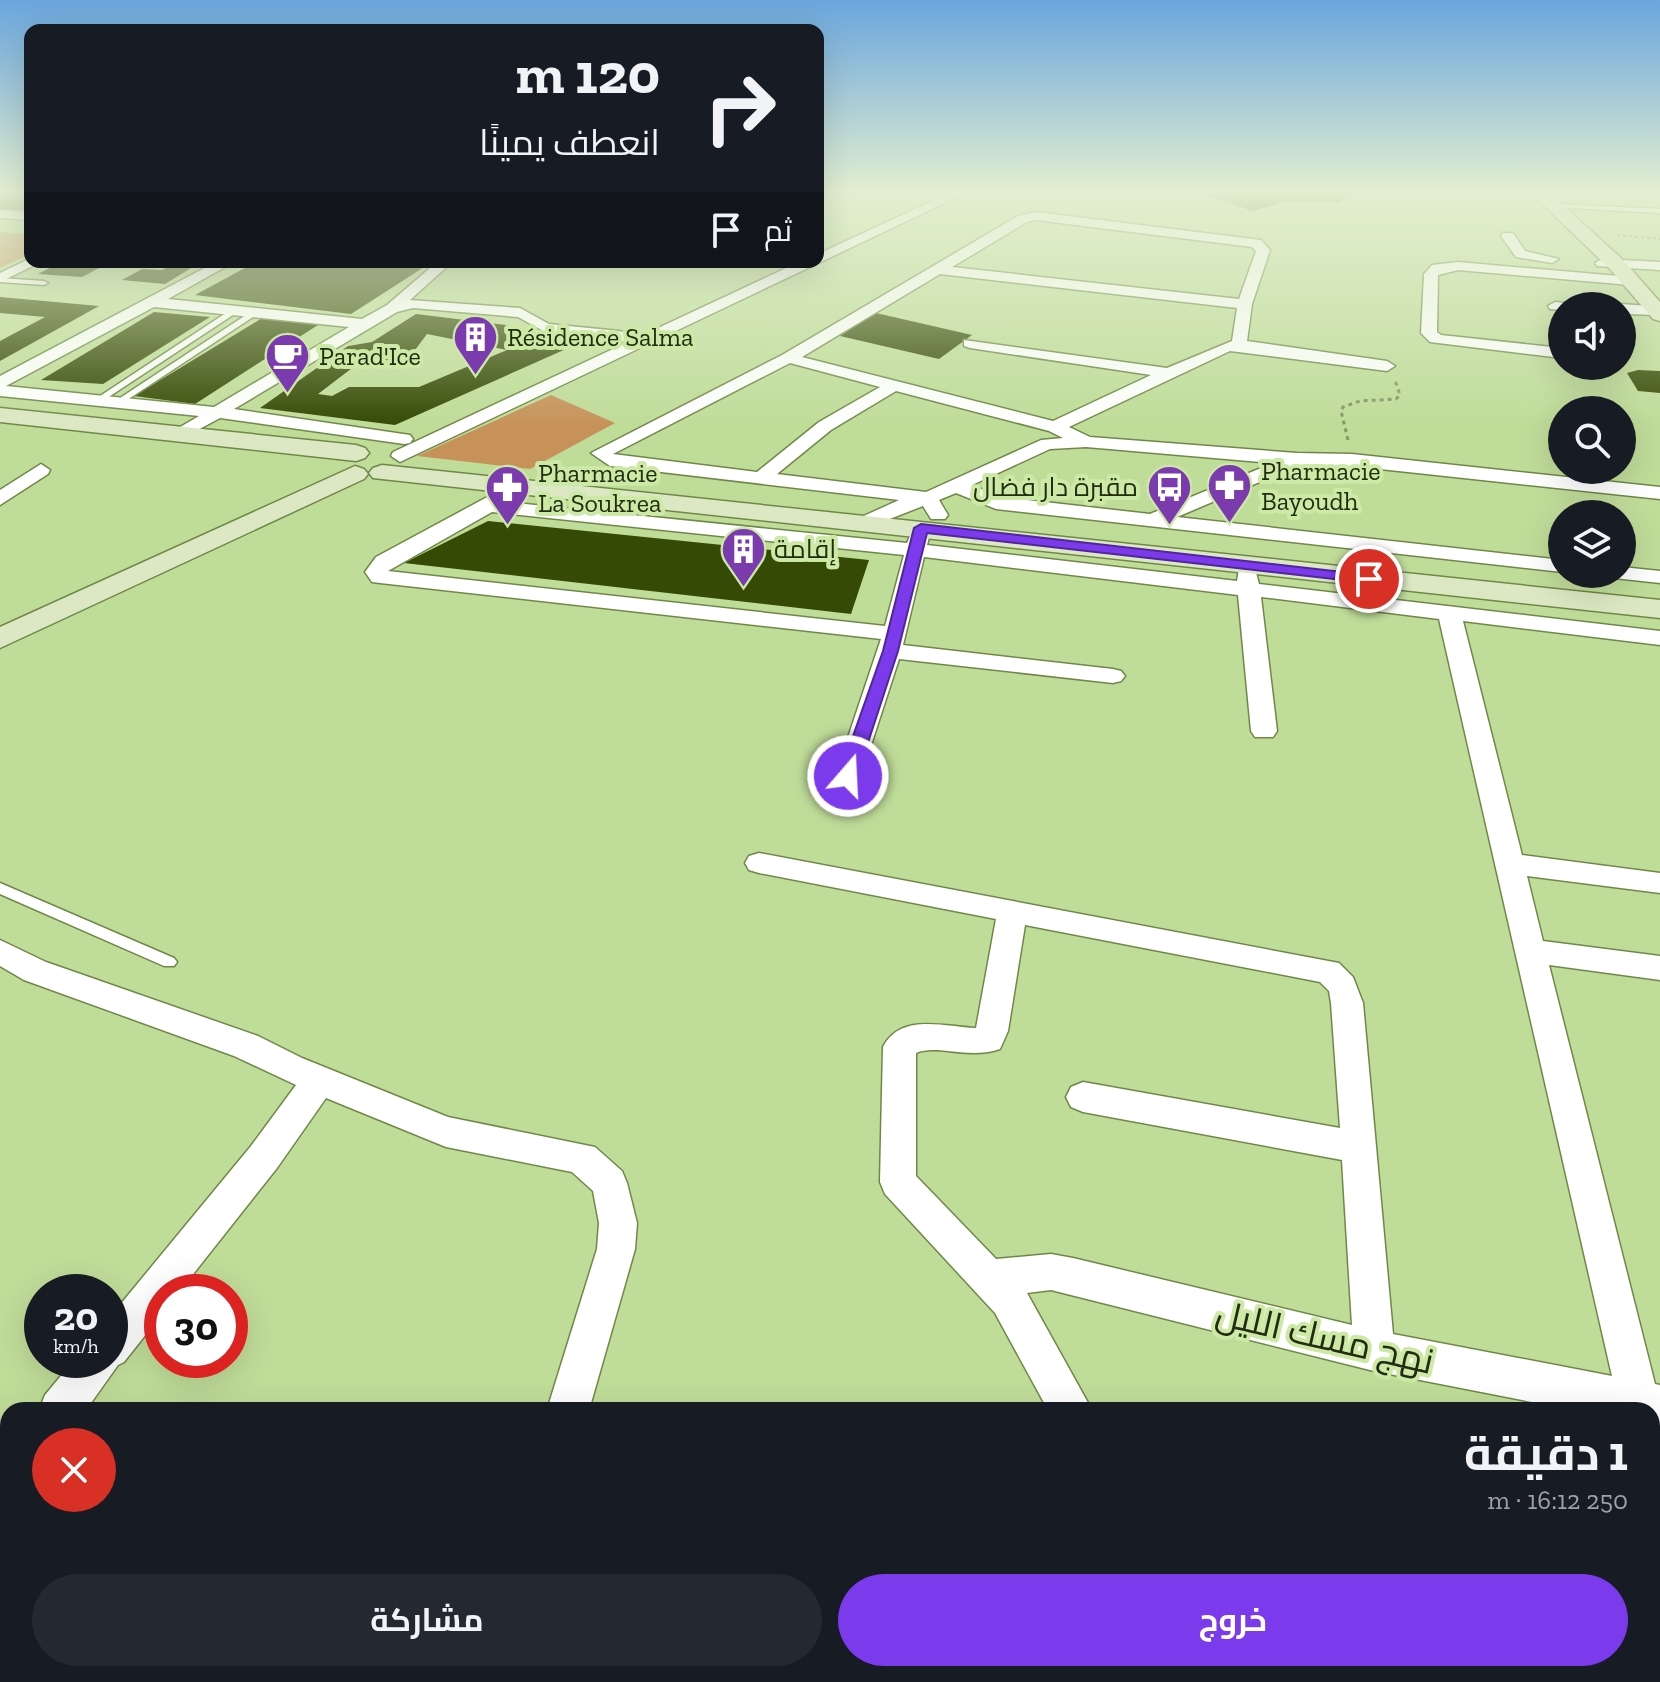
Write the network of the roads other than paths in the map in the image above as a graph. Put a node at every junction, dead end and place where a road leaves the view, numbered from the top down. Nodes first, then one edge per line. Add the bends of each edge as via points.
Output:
1 (21, 268) edge
2 (215, 268) edge
3 (438, 268) edge
4 (796, 268) edge
5 (1257, 268) edge
6 (1437, 268) edge
7 (1487, 268) edge
8 (1620, 268) edge
9 (934, 269) joint
10 (0, 279) edge
11 (1630, 281) junction
12 (44, 283) dead end
13 (153, 302) junction
14 (1245, 304) junction
15 (392, 308) junction
16 (1636, 309) edge
17 (1658, 310) edge
18 (235, 311) junction
19 (255, 313) junction
20 (362, 324) junction
21 (642, 342) junction
22 (970, 343) dead end
23 (1239, 345) junction
24 (1548, 351) edge
25 (788, 358) junction
26 (1387, 366) road end
27 (1168, 373) junction
28 (0, 383) edge
29 (893, 386) junction
30 (0, 391) edge
31 (98, 400) junction
32 (118, 402) junction
33 (215, 412) junction
34 (0, 415) edge
35 (1055, 427) junction
36 (0, 429) edge
37 (181, 434) junction
38 (1086, 442) junction
39 (285, 457) junction
40 (1014, 457) junction
41 (377, 458) junction
42 (1297, 459) junction
43 (41, 470) dead end
44 (762, 477) junction
45 (954, 485) junction
46 (514, 486) junction
47 (1660, 493) edge
48 (0, 499) edge
49 (489, 506) junction
50 (268, 512) junction
51 (877, 516) junction
52 (1150, 521) junction
53 (926, 523) junction
54 (1548, 564) edge
55 (1636, 574) edge
56 (1660, 577) edge
57 (1247, 578) junction
58 (1660, 589) edge
59 (1660, 609) edge
60 (1450, 616) junction
61 (1660, 638) edge
62 (0, 639) edge
63 (892, 643) junction
64 (1113, 676) dead end
65 (1264, 731) dead end
66 (848, 776) dead end
67 (759, 863) dead end
68 (1510, 864) junction
69 (1660, 883) edge
70 (0, 888) edge
71 (1013, 910) junction
72 (1531, 951) junction
73 (0, 952) edge
74 (169, 962) dead end
75 (1660, 968) edge
76 (320, 1080) junction
77 (1083, 1097) dead end
78 (1358, 1147) junction
79 (991, 1278) junction
80 (128, 1326) edge
81 (1374, 1351) junction
82 (86, 1378) edge
83 (66, 1402) edge
84 (570, 1402) edge
85 (1067, 1402) edge
86 (1639, 1402) edge
87 (1648, 1402) edge

1 - 10 street
2 - 13 street
3 - 15 street
4 - 21 street
5 - 14 street
6 - 24 street via 1431,274 1429,333 1436,339
7 - 11 street
8 - 11 main road
9 - 14 street
9 - 25 street
10 - 12 lane
11 - 17 main road
13 - 18 street
13 - 28 street
14 - 23 street
15 - 20 street
15 - 21 street via 413,304 520,313 548,329 622,335
16 - 17 street
18 - 19 street
18 - 31 lane
19 - 20 street
19 - 32 lane
20 - 33 street
21 - 41 street via 461,426
22 - 27 street
23 - 26 street
23 - 27 street
25 - 29 street
25 - 44 street via 600,453 610,460
27 - 35 street
29 - 35 street
29 - 44 street via 825,426
30 - 31 street
31 - 32 street
32 - 33 street
33 - 37 street
33 - 41 street
34 - 37 main road
35 - 38 street
35 - 40 street
36 - 39 main road
37 - 41 main road
38 - 40 street via 1047,444
38 - 42 street
39 - 41 main road
39 - 50 main road via 295,479
40 - 45 street
41 - 46 main road
41 - 50 main road
41 - 51 main road
42 - 47 street via 1352,460
42 - 52 street
43 - 48 street
44 - 53 street
45 - 52 street via 996,503
45 - 53 street
46 - 49 street
46 - 51 main road
49 - 53 street
49 - 63 street via 384,562 376,572 380,577
50 - 62 main road
51 - 53 main road
52 - 54 street
53 - 57 main road
53 - 58 main road
53 - 63 street
55 - 56 street
57 - 59 main road
57 - 60 street
57 - 65 street
60 - 61 street
60 - 68 street
63 - 64 street
63 - 66 street
67 - 71 street
68 - 69 street
68 - 72 street
70 - 74 lane
71 - 78 street via 1338,978 1346,989
71 - 79 street via 988,1040 973,1045 919,1036 900,1047 898,1182
72 - 75 street
72 - 87 street
73 - 76 street via 35,971 246,1046
76 - 80 street
76 - 84 street via 446,1132 582,1158 609,1183 618,1223 616,1249
77 - 78 street
78 - 81 street
79 - 81 street, نهج مسك الليل via 1051,1272 1073,1276
79 - 85 street
81 - 86 street, نهج مسك الليل
82 - 83 street

